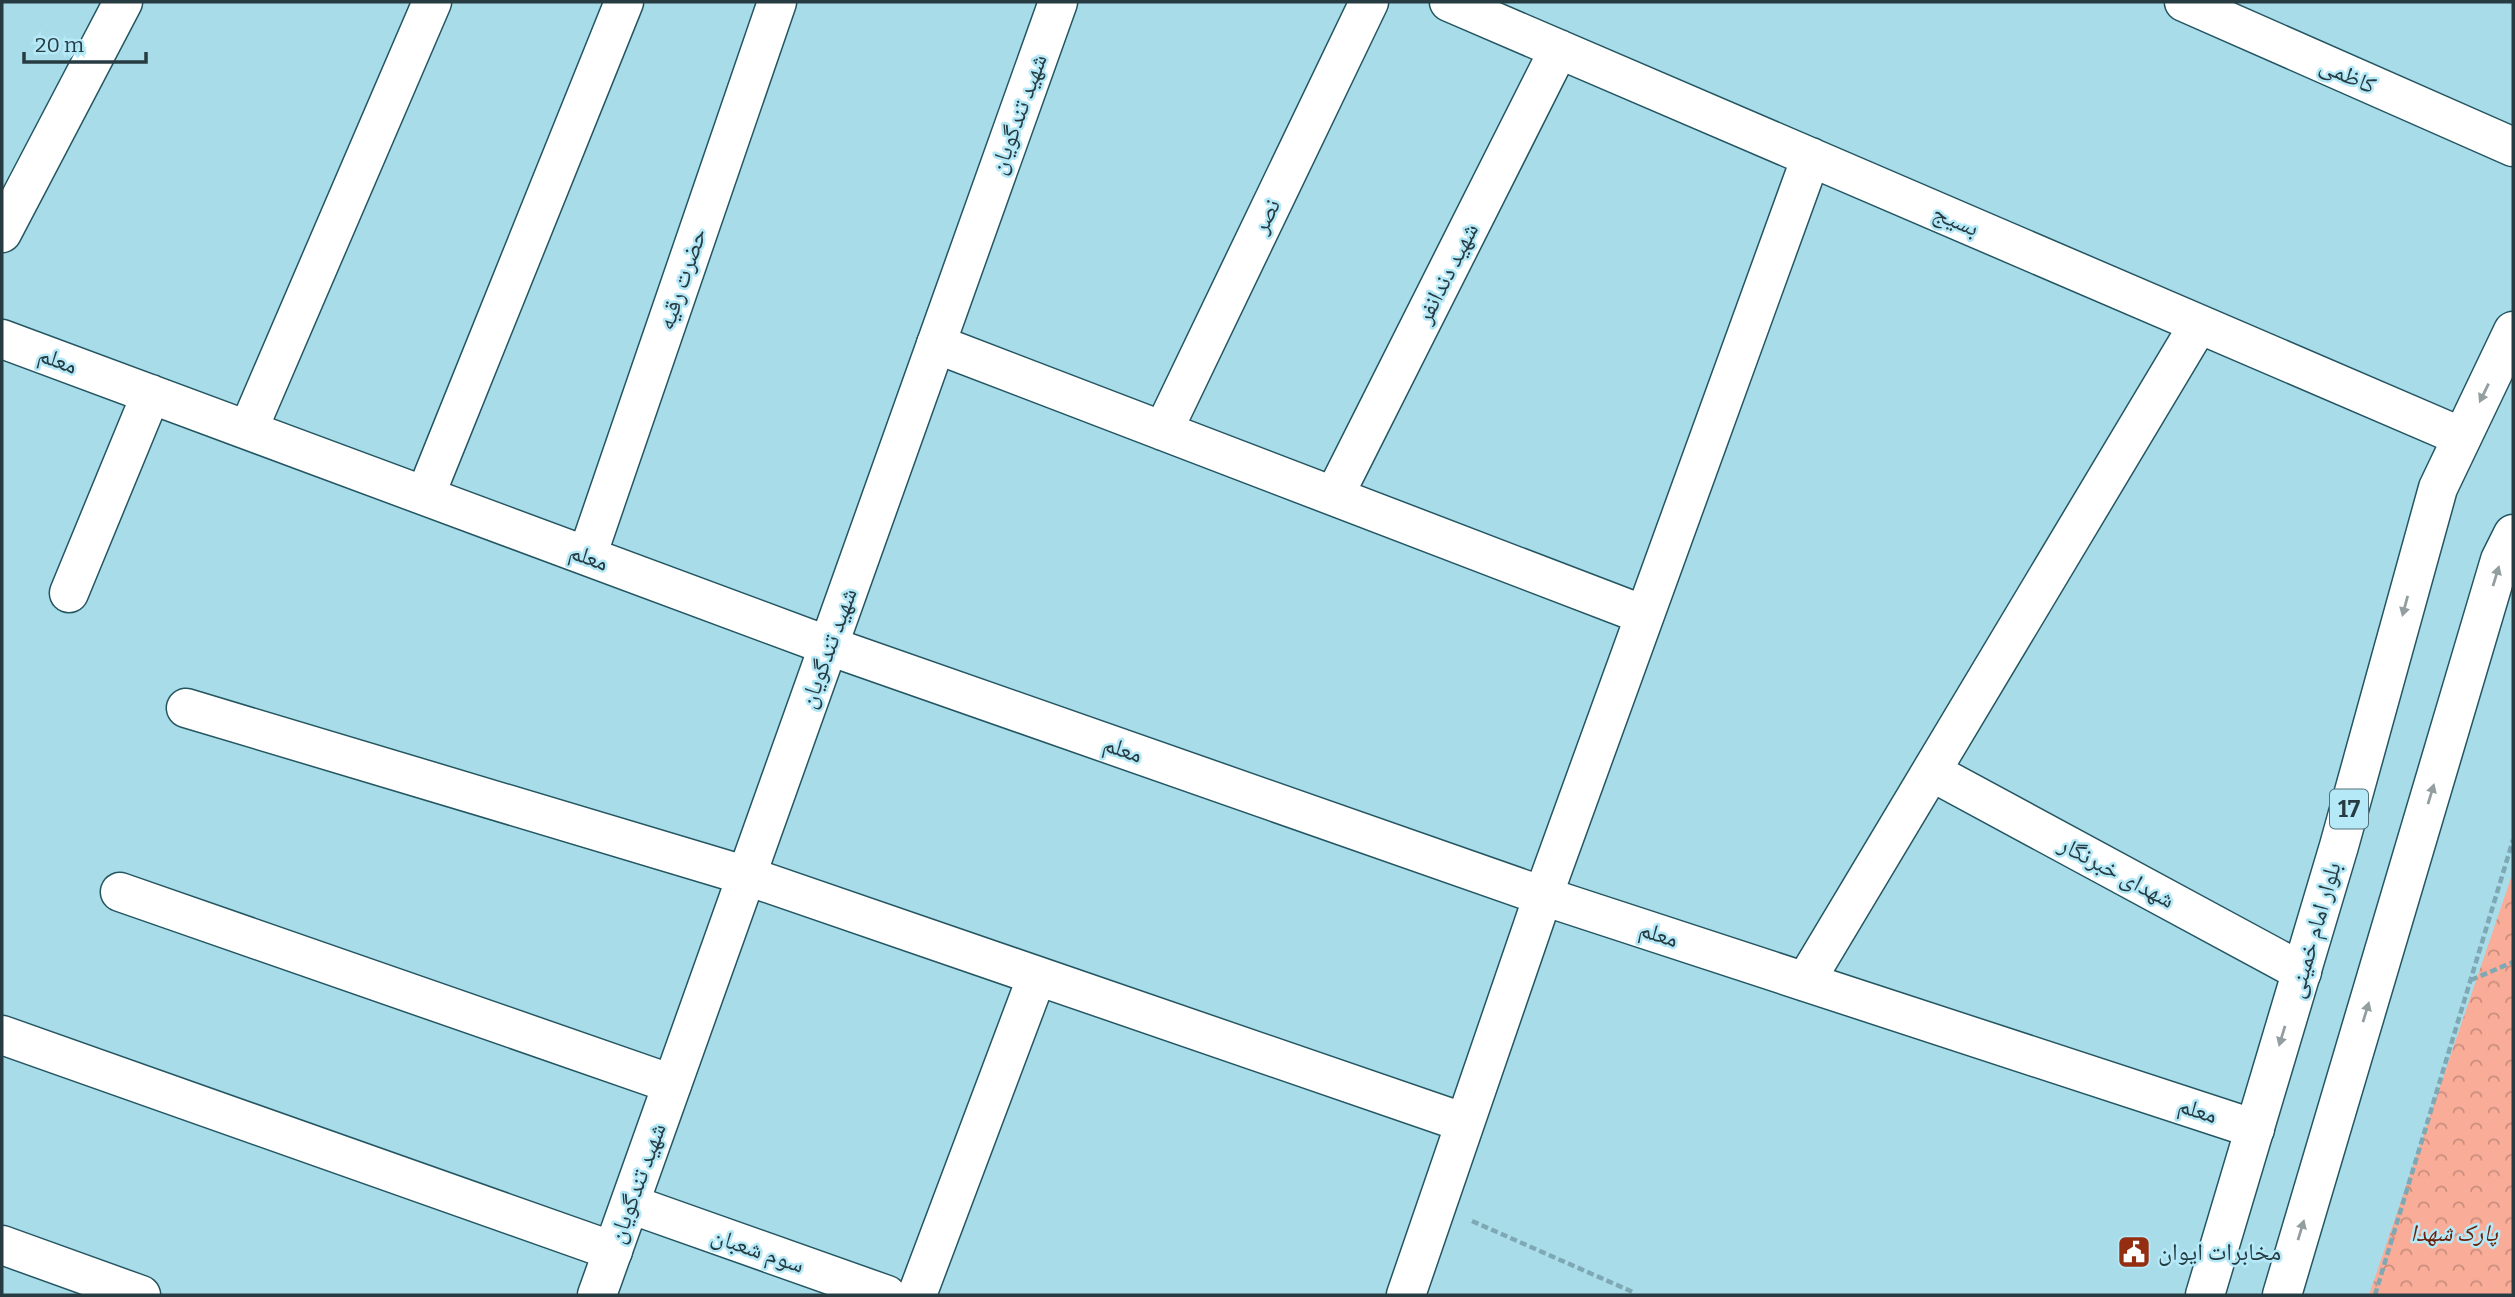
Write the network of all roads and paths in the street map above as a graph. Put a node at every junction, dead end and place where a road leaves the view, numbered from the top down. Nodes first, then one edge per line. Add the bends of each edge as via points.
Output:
1 (123, 2) edge
2 (432, 2) edge
3 (624, 2) edge
4 (777, 2) edge
5 (1058, 2) edge
6 (1370, 2) edge
7 (1449, 2) edge
8 (2184, 2) edge
9 (1559, 49) junction
10 (2513, 147) edge
11 (1811, 158) junction
12 (2, 233) edge
13 (2199, 324) junction
14 (2513, 331) edge
15 (2, 339) edge
16 (936, 344) junction
17 (151, 394) junction
18 (248, 430) junction
19 (1163, 431) junction
20 (2462, 437) junction
21 (425, 496) junction
22 (1334, 496) junction
23 (2513, 534) edge
24 (587, 556) junction
25 (69, 593) dead end
26 (1644, 615) junction
27 (829, 646) junction
28 (186, 708) dead end
29 (1932, 772) junction
30 (2513, 840) edge
31 (747, 876) junction
32 (120, 892) dead end
33 (1543, 896) junction
34 (2513, 962) edge
35 (2302, 972) junction
36 (1037, 976) junction
37 (2471, 980) junction
38 (1805, 982) junction
39 (2, 1035) edge
40 (672, 1084) junction
41 (1465, 1123) junction
42 (2255, 1129) junction
43 (630, 1204) junction
44 (1437, 1206) junction
45 (2, 1245) edge
46 (613, 1251) junction
47 (1635, 1293) dead end
48 (141, 1295) edge
49 (597, 1295) edge
50 (887, 1295) edge
51 (917, 1295) edge
52 (1406, 1295) edge
53 (2205, 1295) edge
54 (2282, 1295) edge
55 (2375, 1295) edge

1 - 12 street
2 - 18 street
3 - 21 street
4 - 24 street, حضرت رقیه
5 - 16 street, شهید تندگویان
6 - 19 street, نصر
7 - 9 street, بسیج
8 - 10 street, کاظمی
9 - 11 street, بسیج
9 - 22 street, شهید دندانفر
11 - 13 street, بسیج
11 - 26 street
13 - 20 street, بسیج
13 - 29 street
14 -> 20 street, بلوار امام خمینی / 17
15 - 17 street, معلم
16 - 19 street
16 - 27 street, شهید تندگویان
17 - 18 street, معلم
17 - 25 street
18 - 21 street, معلم
19 - 22 street
20 -> 35 street, بلوار امام خمینی / 17 via 2438,488
21 - 24 street, معلم
22 - 26 street
54 -> 23 street via 2500,560
24 - 27 street, معلم
26 - 33 street
27 - 31 street, شهید تندگویان
27 - 33 street, معلم
28 - 31 street
29 - 35 street, شهدای خبرنگار
29 - 38 street
30 - 37 path
31 - 36 street
31 - 40 street, شهید تندگویان
32 - 40 street
33 - 38 street, معلم
33 - 41 street
34 - 37 path
35 -> 42 street, بلوار امام خمینی / 17
36 - 41 street
36 - 51 street
37 - 55 path
38 - 42 street, معلم
39 - 46 street
40 - 43 street, شهید تندگویان
41 - 44 street
42 - 53 street, بلوار امام خمینی / 17
43 - 46 street, شهید تندگویان
43 - 50 street, سوم شعبان
44 - 47 path
44 - 52 street
45 - 48 street
46 - 49 street, شهید تندگویان

